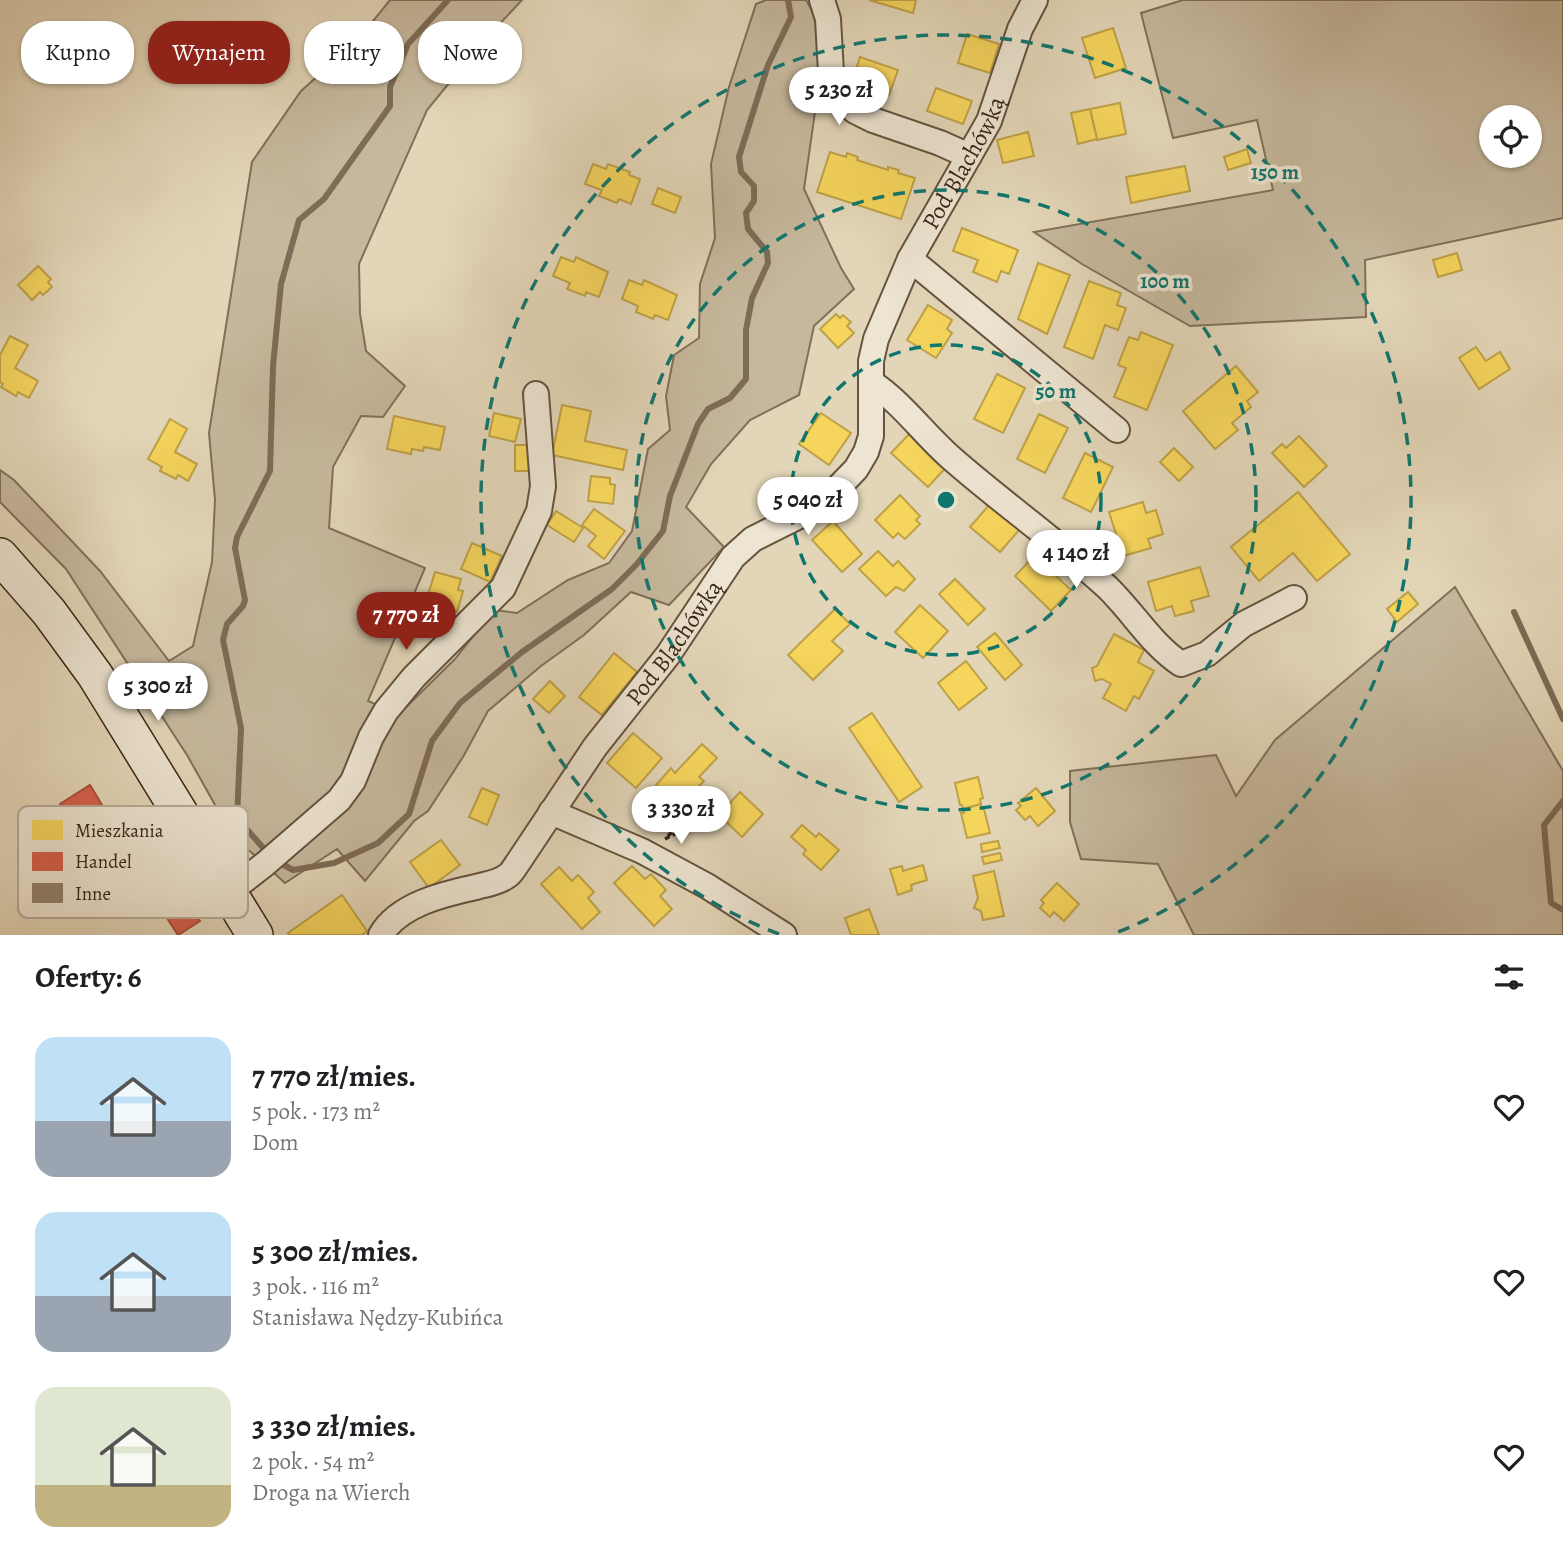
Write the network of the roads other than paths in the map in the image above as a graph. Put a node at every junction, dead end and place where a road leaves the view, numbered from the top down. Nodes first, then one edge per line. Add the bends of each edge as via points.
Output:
1 (822, 0) edge
2 (1035, 0) edge
3 (969, 156) junction
4 (910, 259) junction
5 (872, 383) junction
6 (536, 394) dead end
7 (1116, 430) dead end
8 (0, 556) edge
9 (1294, 598) dead end
10 (176, 806) edge
11 (551, 812) junction
12 (248, 877) edge
13 (245, 918) edge
14 (255, 935) edge
15 (381, 935) edge
16 (784, 935) edge

1 - 3 street via 828,19 831,73 839,97 873,120
2 - 3 street, Pod Blachówką via 1020,29 989,121
3 - 4 street, Pod Blachówką
4 - 5 street, Pod Blachówką via 876,339
4 - 7 street
5 - 9 street via 948,455 1077,559 1181,664 1208,654 1244,624
5 - 11 street, Pod Blachówką via 871,436 856,469 829,497 752,539 733,557 668,655 595,747
6 - 12 street via 543,486 539,511 503,588 386,710 353,781 339,800
8 - 10 street via 95,675
11 - 15 street, Pod Blachówką via 507,876 401,913
11 - 16 street via 642,851
13 - 14 street

